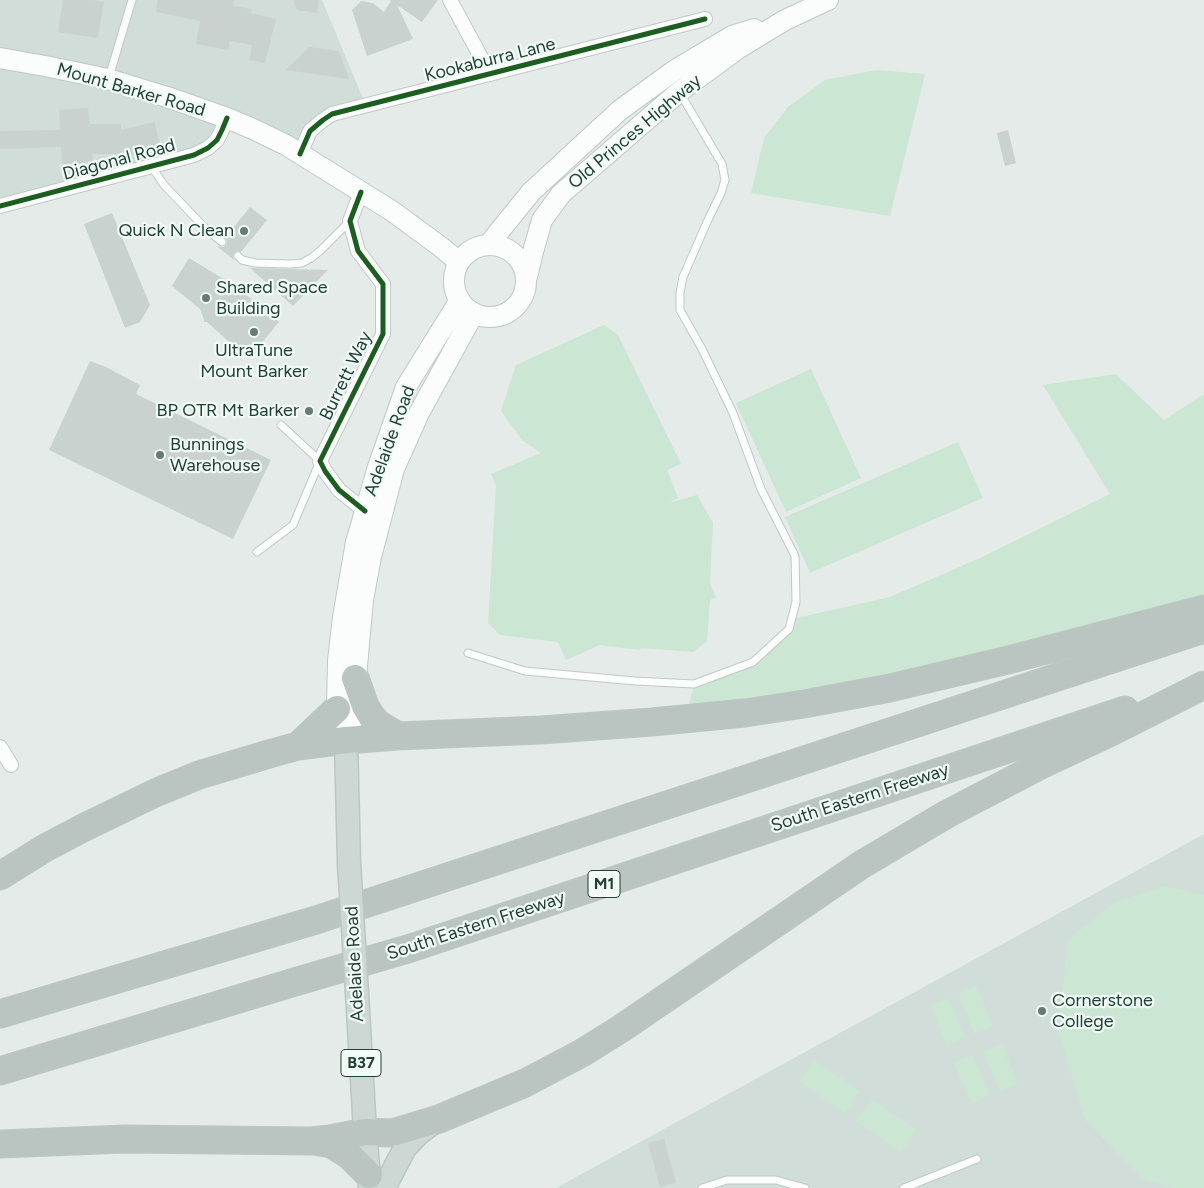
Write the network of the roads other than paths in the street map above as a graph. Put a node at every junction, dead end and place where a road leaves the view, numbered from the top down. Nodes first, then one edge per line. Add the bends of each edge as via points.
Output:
1 (132, 0) edge
2 (450, 0) edge
3 (828, 0) edge
4 (705, 19) dead end
5 (785, 20) junction
6 (0, 58) edge
7 (490, 74) junction
8 (108, 79) junction
9 (679, 92) junction
10 (227, 118) junction
11 (300, 154) junction
12 (151, 166) junction
13 (361, 192) junction
14 (0, 206) edge
15 (350, 221) junction
16 (222, 242) dead end
17 (489, 244) junction
18 (238, 256) dead end
19 (459, 262) junction
20 (527, 277) junction
21 (467, 307) junction
22 (282, 425) dead end
23 (320, 461) junction
24 (365, 511) junction
25 (257, 552) dead end
26 (1204, 610) edge
27 (1204, 629) edge
28 (468, 653) dead end
29 (355, 678) junction
30 (1204, 684) edge
31 (337, 709) junction
32 (398, 736) junction
33 (346, 740) junction
34 (298, 746) junction
35 (0, 747) edge
36 (11, 765) dead end
37 (0, 876) edge
38 (0, 1014) edge
39 (0, 1071) edge
40 (439, 1119) junction
41 (365, 1132) junction
42 (311, 1141) junction
43 (0, 1144) edge
44 (977, 1159) dead end
45 (374, 1184) edge
46 (702, 1188) edge
47 (805, 1188) edge
48 (904, 1188) edge

1 - 8 lane
2 - 7 street
3 - 5 main road, Old Princes Highway
4 - 7 street, Kookaburra Lane
5 - 9 main road, Old Princes Highway via 739,48
5 - 17 main road, Old Princes Highway via 732,36 675,70 620,110 531,192
6 - 8 main road, Mount Barker Road
7 - 11 street, Kookaburra Lane via 332,114 310,131
8 - 10 main road, Mount Barker Road
9 - 20 main road, Old Princes Highway via 561,194 542,220
9 - 28 lane via 722,164 725,180 684,277 680,310 733,413 761,489 794,556 796,602 789,630 752,662 694,684 525,671
10 - 11 main road, Mount Barker Road
10 - 12 street, Diagonal Road via 217,140 208,148
11 - 13 main road, Mount Barker Road
12 - 14 street, Diagonal Road
12 - 16 lane via 164,185
13 - 15 street
13 - 19 main road, Mount Barker Road via 392,211
15 - 18 lane via 320,251 302,263 255,263
15 - 23 street, Burrett Way via 358,251 383,284 383,334
17 - 19 main road via 466,253
17 - 20 main road via 510,250 524,266
19 - 21 main road via 455,272 455,291
20 - 21 main road via 522,298 506,313 485,317
21 - 24 main road, Adelaide Road / B37 via 406,388
21 - 29 main road, Adelaide Road / B37 via 394,469 371,557
22 - 23 lane
23 - 24 street via 339,490
23 - 25 lane, Burrett Way via 293,525
24 - 31 main road, Adelaide Road / B37 via 353,556 343,617
26 - 32 highway via 890,688 804,704 652,722
27 - 38 highway via 316,920
29 - 32 highway via 371,716
29 - 33 main road, Adelaide Road / B37 via 352,721
30 - 39 highway, South Eastern Freeway / M1 via 411,948
30 - 40 highway via 1040,764 947,814 861,865 582,1053 525,1083
31 - 33 main road, Adelaide Road / B37
31 - 34 highway
32 - 33 highway
33 - 34 highway
33 - 41 main road, Adelaide Road / B37, bridge via 349,863
34 - 37 highway via 200,775 155,793 45,848
35 - 36 street
40 - 41 highway via 396,1132
40 - 45 main road via 418,1134 405,1148 394,1168
41 - 42 highway
41 - 45 main road, Adelaide Road / B37
42 - 43 highway via 125,1139
42 - 45 highway via 332,1144 349,1156
44 - 48 lane
46 - 47 lane via 727,1180 776,1180

